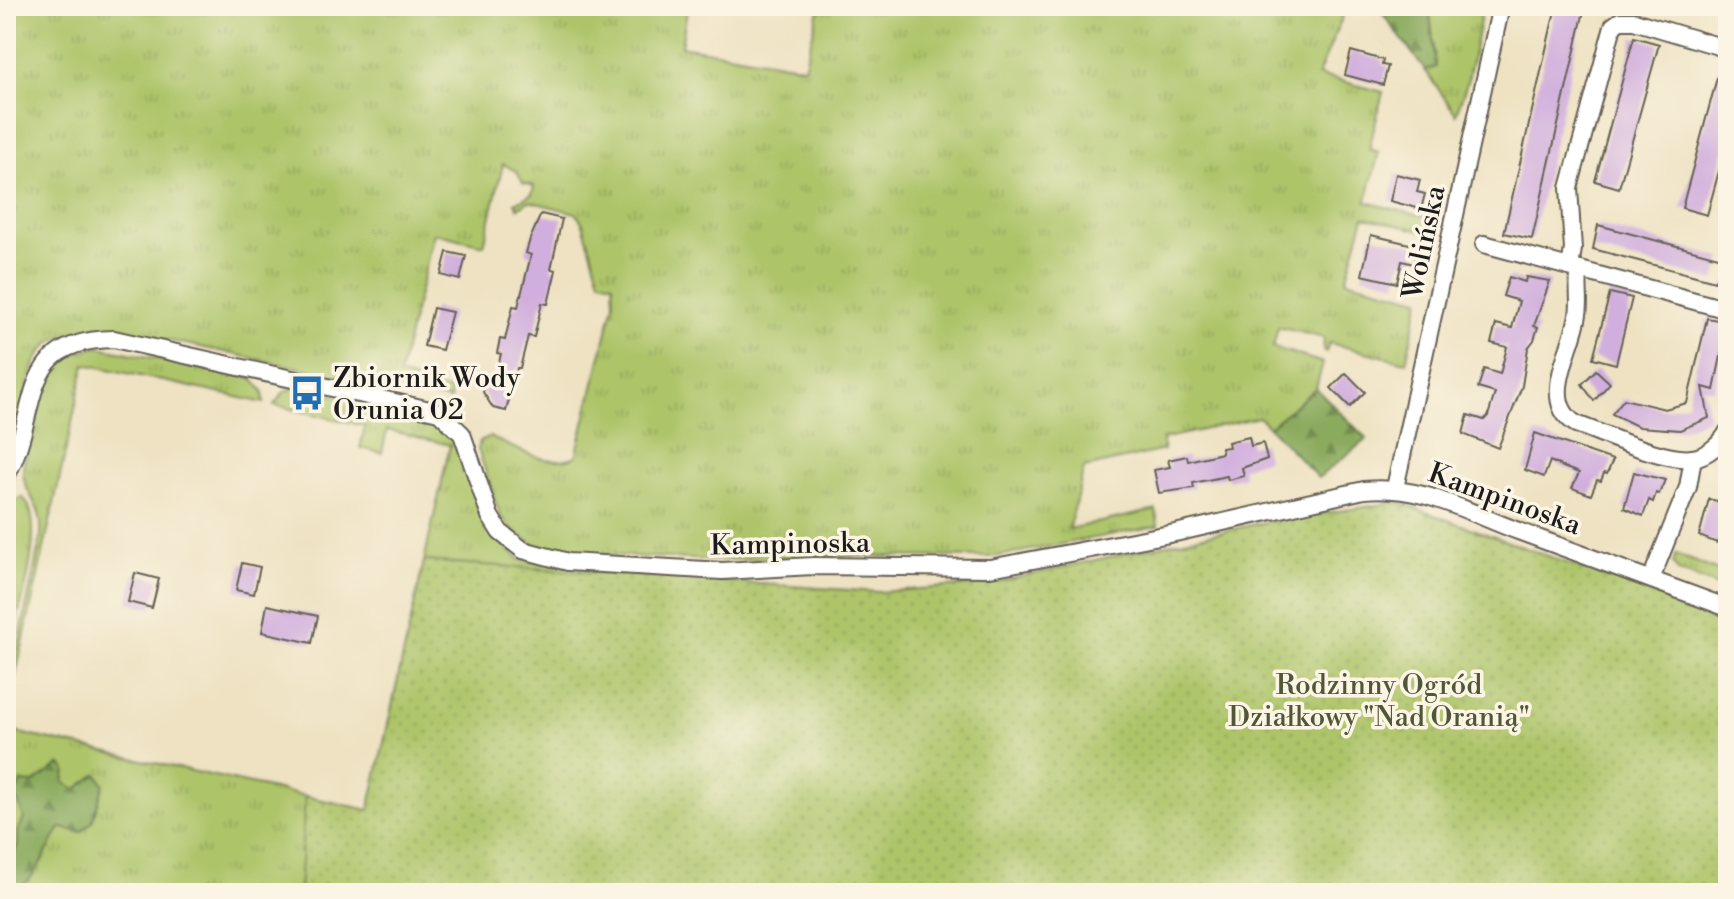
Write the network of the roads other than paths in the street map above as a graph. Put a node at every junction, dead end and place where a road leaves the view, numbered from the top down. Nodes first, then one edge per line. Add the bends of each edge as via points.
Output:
1 (1501, 6) edge
2 (1728, 49) edge
3 (1484, 244) dead end
4 (1575, 269) junction
5 (1728, 310) edge
6 (1728, 431) edge
7 (1693, 458) junction
8 (6, 476) edge
9 (1395, 488) junction
10 (1651, 579) junction
11 (1728, 608) edge

1 - 9 street, Wolińska
2 - 4 street via 1634,21 1613,26 1569,188
3 - 4 street
4 - 5 street
4 - 7 street via 1578,315 1557,393 1561,409 1576,424
6 - 7 street via 1718,444
7 - 10 street via 1688,487
8 - 9 street, Kampinoska via 21,442 31,391 45,364 75,343 114,339 439,412 462,434 500,532 523,550 568,562 722,571 990,568 1364,490
9 - 10 street, Kampinoska via 1424,493
10 - 11 street, Kampinoska

